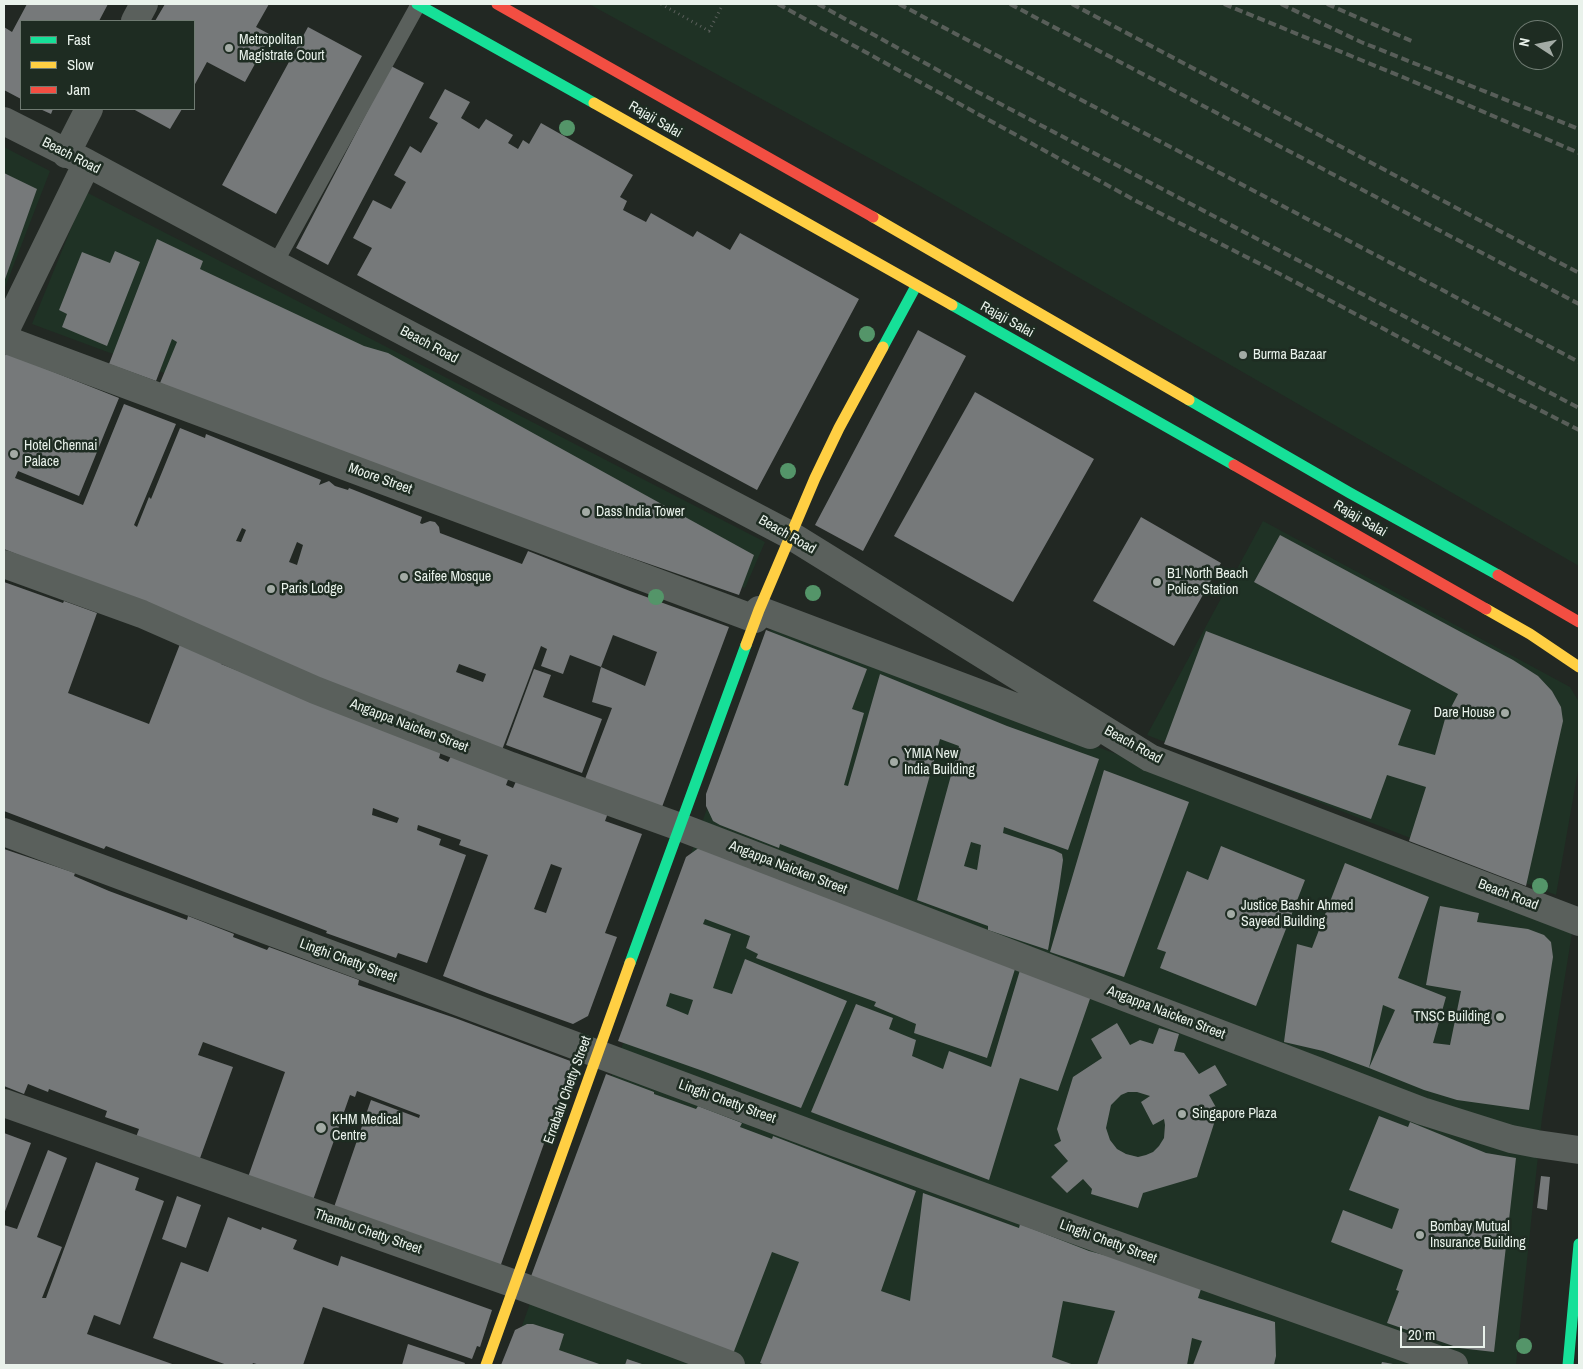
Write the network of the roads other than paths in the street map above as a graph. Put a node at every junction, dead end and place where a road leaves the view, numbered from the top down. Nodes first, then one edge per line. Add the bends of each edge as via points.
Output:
1 (144, 4) edge
2 (418, 4) edge
3 (497, 4) edge
4 (136, 20) edge
5 (89, 110) edge
6 (4, 122) edge
7 (76, 158) junction
8 (275, 264) junction
9 (916, 286) junction
10 (4, 333) edge
11 (4, 339) edge
12 (790, 535) junction
13 (4, 564) edge
14 (757, 615) junction
15 (1579, 622) edge
16 (1579, 667) edge
17 (1150, 758) junction
18 (680, 826) junction
19 (4, 832) edge
20 (1579, 922) edge
21 (596, 1054) junction
22 (4, 1104) edge
23 (1579, 1150) edge
24 (1579, 1244) edge
25 (515, 1284) junction
26 (486, 1365) edge
27 (731, 1365) edge
28 (1454, 1365) edge
29 (1568, 1365) edge

1 - 4 street
2 - 8 lane
2 - 9 main road, Rajaji Salai
3 - 15 main road, Rajaji Salai
5 - 7 street
6 - 7 street, Beach Road
7 - 8 street, Beach Road
7 - 10 street
8 - 12 street, Beach Road
9 - 12 main road, Errabalu Chetty Street via 839,428
9 - 16 main road, Rajaji Salai via 1504,619
11 - 14 street, Moore Street
12 - 14 main road, Errabalu Chetty Street
12 - 17 street, Beach Road
13 - 18 street, Angappa Naicken Street via 142,614 315,690
14 - 17 street, Moore Street
14 - 18 main road, Errabalu Chetty Street
17 - 20 street, Beach Road
18 - 21 main road, Errabalu Chetty Street
18 - 23 street, Angappa Naicken Street via 1422,1111 1511,1139
19 - 21 street, Linghi Chetty Street
21 - 25 main road, Errabalu Chetty Street
21 - 28 street, Linghi Chetty Street
22 - 25 street, Thambu Chetty Street
24 - 29 main road
25 - 26 main road, Errabalu Chetty Street
25 - 27 street, Thambu Chetty Street

